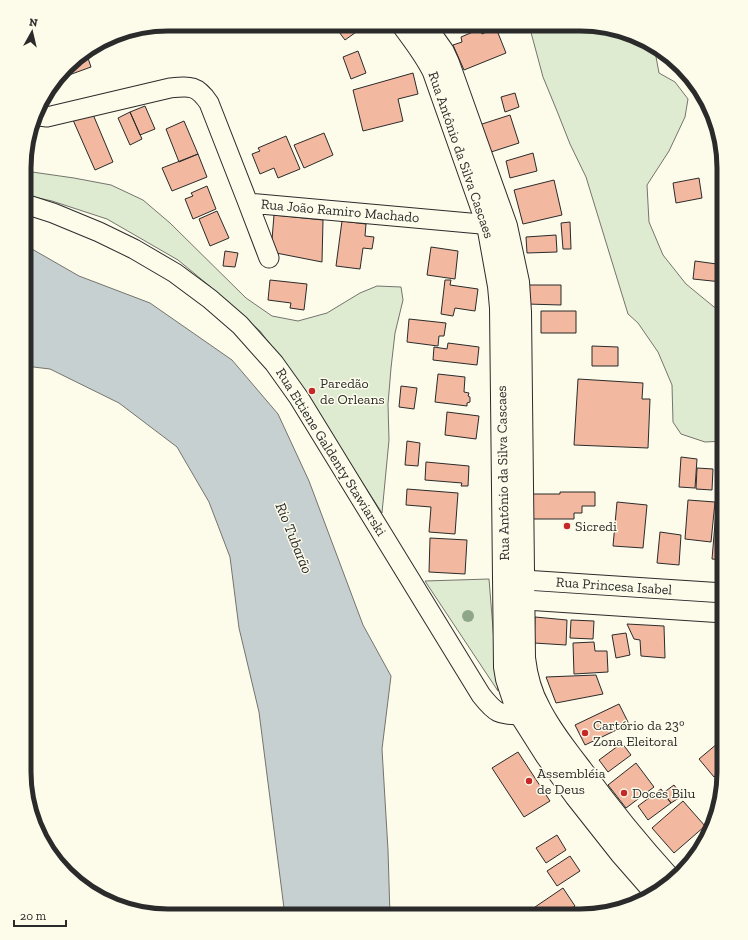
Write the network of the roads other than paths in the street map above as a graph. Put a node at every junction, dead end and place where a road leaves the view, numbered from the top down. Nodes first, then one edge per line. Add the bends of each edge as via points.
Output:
1 (407, 31) edge
2 (428, 31) edge
3 (41, 116) edge
4 (248, 203) junction
5 (31, 206) edge
6 (497, 226) junction
7 (269, 258) dead end
8 (514, 590) junction
9 (717, 593) edge
10 (717, 612) edge
11 (530, 711) junction
12 (628, 846) junction
13 (667, 878) edge
14 (653, 888) edge

1 - 6 main road, Rua Antônio da Silva Cascaes via 426,56 434,72
2 - 6 main road, Rua Antônio da Silva Cascaes via 444,52 448,63
3 - 4 street, Rua João Ramiro Machado via 47,117 170,88 193,88 203,93 209,103
4 - 6 street, Rua João Ramiro Machado
4 - 7 street
5 - 11 street, Rua Ettiene Galdenty Stawiarski via 99,232 134,249 175,273 240,325 274,363 299,398 491,707 502,714
6 - 8 main road, Rua Antônio da Silva Cascaes
8 - 9 street, Rua Princesa Isabel
8 - 10 street, Rua Princesa Isabel
8 - 11 main road, Rua Antônio da Silva Cascaes via 505,667 511,692
11 - 12 main road, Rua Antônio da Silva Cascaes via 560,774
12 - 13 main road, Rua Antônio da Silva Cascaes
12 - 14 main road, Rua Antônio da Silva Cascaes

